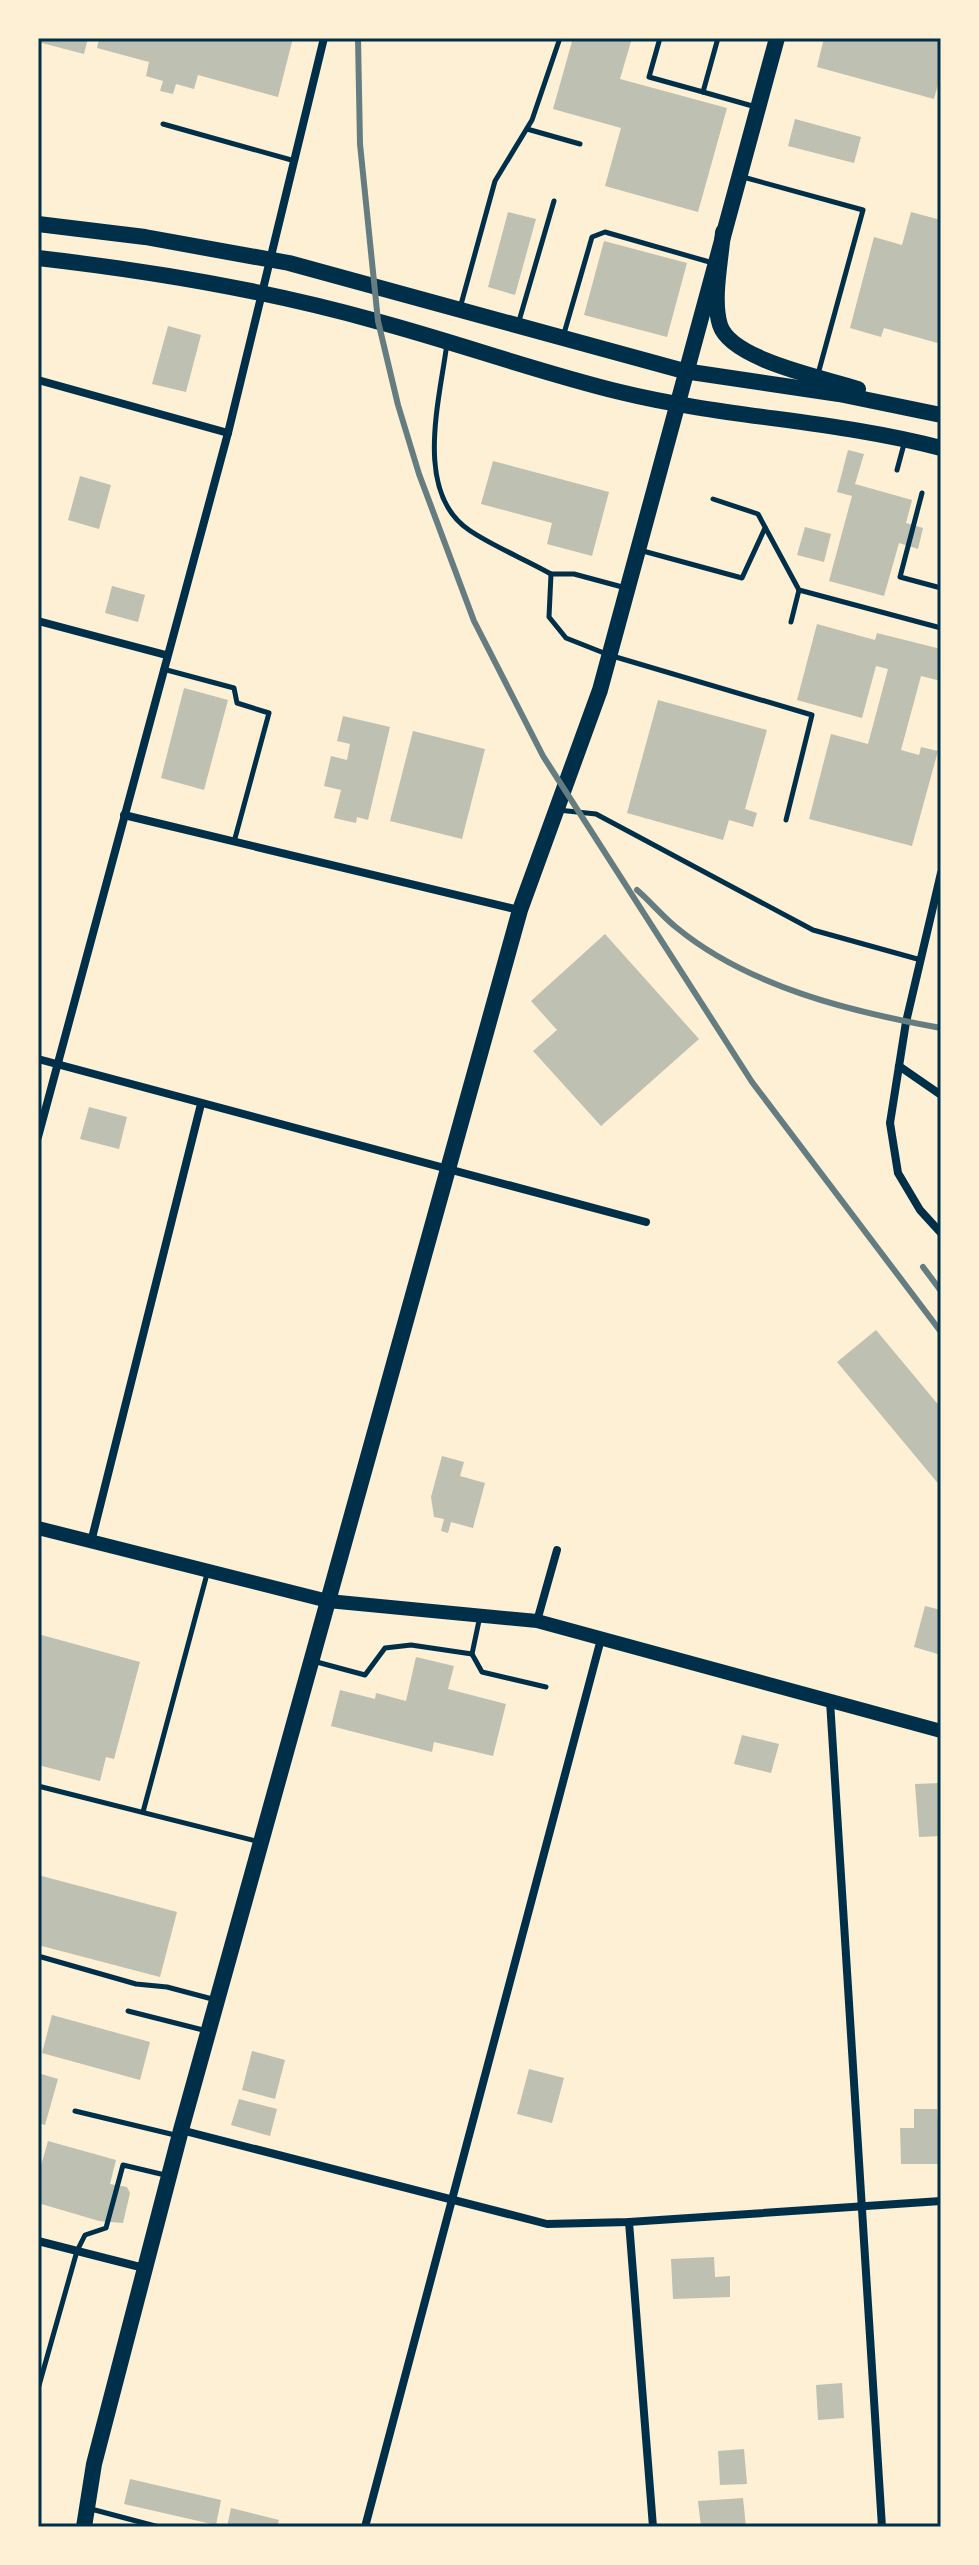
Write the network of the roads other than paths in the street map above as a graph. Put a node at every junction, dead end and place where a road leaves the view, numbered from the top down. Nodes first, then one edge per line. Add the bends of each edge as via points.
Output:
1 (324, 38) edge
2 (560, 38) edge
3 (660, 38) edge
4 (718, 38) edge
5 (777, 38) edge
6 (703, 92) junction
7 (757, 107) junction
8 (163, 124) dead end
9 (527, 129) junction
10 (580, 144) dead end
11 (296, 161) junction
12 (738, 176) junction
13 (554, 201) dead end
14 (38, 224) edge
15 (723, 232) junction
16 (38, 258) edge
17 (271, 260) junction
18 (714, 263) junction
19 (262, 293) junction
20 (460, 309) junction
21 (518, 326) junction
22 (562, 339) junction
23 (447, 342) junction
24 (684, 371) junction
25 (818, 376) junction
26 (38, 380) edge
27 (675, 404) junction
28 (916, 409) junction
29 (941, 415) edge
30 (228, 433) junction
31 (906, 439) junction
32 (941, 448) edge
33 (897, 470) dead end
34 (922, 493) dead end
35 (713, 499) dead end
36 (765, 527) junction
37 (637, 550) junction
38 (551, 574) junction
39 (941, 588) edge
40 (627, 589) junction
41 (799, 590) junction
42 (38, 621) edge
43 (791, 622) dead end
44 (941, 628) edge
45 (166, 655) junction
46 (609, 655) junction
47 (162, 668) junction
48 (557, 810) junction
49 (124, 815) junction
50 (786, 820) dead end
51 (234, 842) junction
52 (941, 873) edge
53 (520, 910) junction
54 (921, 960) junction
55 (38, 1059) edge
56 (59, 1065) junction
57 (899, 1066) junction
58 (941, 1095) edge
59 (201, 1104) junction
60 (38, 1137) edge
61 (449, 1168) junction
62 (646, 1222) dead end
63 (941, 1233) edge
64 (38, 1528) edge
65 (91, 1542) junction
66 (557, 1550) dead end
67 (208, 1571) junction
68 (328, 1601) junction
69 (480, 1616) junction
70 (537, 1621) junction
71 (601, 1639) junction
72 (472, 1654) junction
73 (312, 1661) junction
74 (546, 1687) dead end
75 (830, 1700) junction
76 (941, 1731) edge
77 (38, 1786) edge
78 (143, 1812) junction
79 (261, 1842) junction
80 (38, 1956) edge
81 (217, 2000) junction
82 (128, 2011) dead end
83 (208, 2031) junction
84 (75, 2111) dead end
85 (180, 2133) junction
86 (168, 2176) junction
87 (453, 2199) junction
88 (941, 2201) edge
89 (862, 2204) junction
90 (629, 2222) junction
91 (38, 2241) edge
92 (77, 2251) junction
93 (144, 2268) junction
94 (38, 2389) edge
95 (87, 2508) junction
96 (84, 2527) edge
97 (159, 2527) edge
98 (365, 2527) edge
99 (653, 2527) edge
100 (882, 2527) edge

1 - 11 street
2 - 9 lane
3 - 6 lane via 649,77
4 - 6 lane
5 - 7 main road
6 - 7 lane
7 - 12 main road
8 - 11 lane
9 - 10 lane
9 - 20 lane via 495,181
11 - 17 street
12 - 15 main road
12 - 25 lane via 863,210
13 - 21 lane
14 - 17 main road
15 - 18 main road
15 - 25 main road via 721,329 738,349
16 - 19 main road
17 - 19 street
17 - 20 main road
18 - 22 lane via 605,232 592,237
18 - 24 main road
19 - 23 main road
19 - 30 street
20 - 21 main road
21 - 22 main road
22 - 24 main road
23 - 27 main road
23 - 38 lane via 435,439 439,494 467,529
24 - 27 main road
24 - 28 main road
25 - 28 main road
26 - 30 street
27 - 31 main road
27 - 37 main road
28 - 29 main road
30 - 45 street
31 - 32 main road
31 - 33 lane
34 - 39 lane via 900,577
35 - 36 lane via 758,514
36 - 37 lane via 742,578
36 - 41 lane
37 - 40 main road
38 - 40 lane via 574,574
38 - 46 lane via 549,617 566,638
40 - 46 main road
41 - 43 lane
41 - 44 lane
42 - 45 street
45 - 47 street
46 - 48 main road
46 - 50 lane via 812,715
47 - 49 street
47 - 51 lane via 234,688 237,703 269,713
48 - 53 main road
48 - 54 lane via 596,814 813,930
49 - 51 street
49 - 56 street
51 - 53 street
52 - 54 street
53 - 61 main road
54 - 57 street
55 - 56 street
56 - 59 street
56 - 60 street
57 - 58 street
57 - 63 street via 890,1123 894,1159 911,1198
59 - 61 street
59 - 65 street
61 - 62 street
61 - 68 main road
64 - 65 street
65 - 67 street
66 - 70 street
67 - 68 street
67 - 78 lane
68 - 69 street
68 - 73 main road
69 - 70 street
69 - 72 lane
70 - 71 street
71 - 75 street
71 - 87 street
72 - 73 lane via 411,1645 385,1648 365,1675
72 - 74 lane via 482,1672
73 - 79 main road
75 - 76 street
75 - 89 street
77 - 78 lane
78 - 79 lane
79 - 81 main road
80 - 81 lane
81 - 83 main road
82 - 83 lane
83 - 85 main road
84 - 85 lane
85 - 86 main road
85 - 87 street
86 - 92 lane via 123,2165 106,2228 85,2235
86 - 93 main road
87 - 90 street via 547,2224
87 - 98 street
88 - 89 street
89 - 90 street
89 - 100 street
90 - 99 street
91 - 92 street
92 - 93 street
92 - 94 lane
93 - 95 main road
95 - 96 main road
95 - 97 lane

